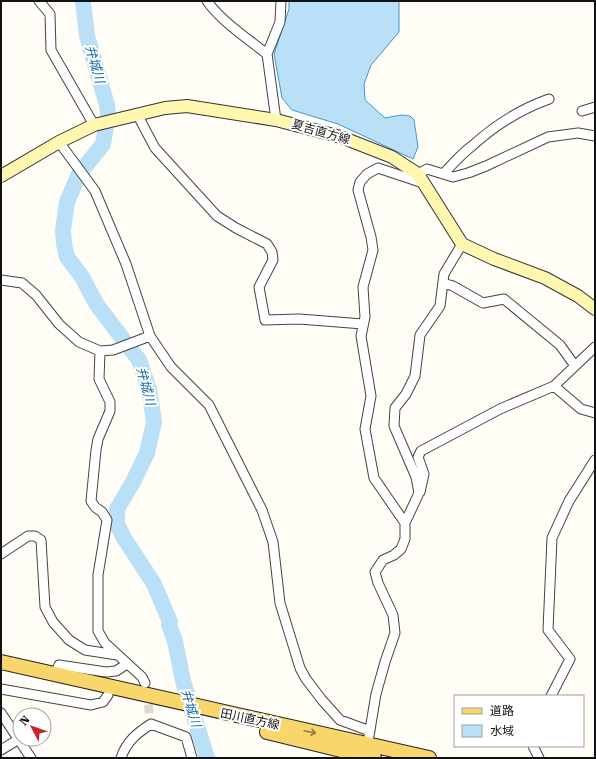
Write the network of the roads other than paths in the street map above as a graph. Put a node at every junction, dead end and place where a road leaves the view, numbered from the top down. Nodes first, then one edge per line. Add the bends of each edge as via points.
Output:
1 (39, 1) edge
2 (207, 1) edge
3 (281, 1) edge
4 (266, 54) junction
5 (549, 99) dead end
6 (595, 107) edge
7 (582, 111) dead end
8 (137, 114) junction
9 (276, 120) junction
10 (94, 125) junction
11 (595, 136) edge
12 (59, 142) junction
13 (443, 174) junction
14 (1, 176) edge
15 (420, 179) junction
16 (462, 244) junction
17 (1, 280) edge
18 (443, 283) junction
19 (595, 309) edge
20 (363, 324) junction
21 (150, 336) junction
22 (595, 347) edge
23 (100, 351) junction
24 (575, 366) junction
25 (554, 386) junction
26 (595, 413) edge
27 (595, 460) edge
28 (420, 493) junction
29 (405, 522) junction
30 (1, 554) edge
31 (118, 655) junction
32 (1, 662) edge
33 (128, 664) junction
34 (1, 672) edge
35 (55, 675) junction
36 (145, 683) tunnel mouth
37 (1, 689) edge
38 (108, 695) junction
39 (552, 695) edge
40 (170, 704) junction
41 (1, 713) edge
42 (228, 719) junction
43 (12, 729) edge
44 (368, 738) junction
45 (12, 743) edge
46 (24, 747) edge
47 (534, 747) edge
48 (1, 750) edge
49 (31, 758) edge
50 (121, 758) edge
51 (192, 758) edge
52 (376, 758) edge
53 (429, 758) edge
54 (539, 758) edge

1 - 10 street via 50,14 51,50
2 - 4 street
3 - 4 street via 280,22
4 - 9 street
5 - 13 street via 534,104 499,124 471,146
6 - 7 street
8 - 9 main road, 夏吉直方線 via 187,106
8 - 10 main road, 夏吉直方線
8 - 20 street via 155,148 217,216 267,244 272,252 273,260 259,287 265,320 299,319
9 - 15 main road, 夏吉直方線 via 341,137 392,157
10 - 12 main road, 夏吉直方線
11 - 13 street via 578,133 548,137 468,173 453,176
12 - 14 main road, 夏吉直方線
12 - 21 street via 95,191 126,264
13 - 15 street via 427,169
15 - 16 main road, 夏吉直方線
15 - 20 street via 378,168 367,174 360,182 358,190 372,250 363,288
16 - 18 street via 444,274
16 - 19 main road via 494,260 545,278 578,296
17 - 23 street via 22,283 79,342
18 - 24 street via 482,303 504,299 560,346
18 - 28 street via 440,306 420,336 415,376 395,408 394,426 416,477
20 - 29 street via 361,336 371,396 365,429 374,478
21 - 23 street via 113,350
21 - 44 street via 171,367 209,405 262,510 273,542 280,603 300,668 322,700 340,720
22 - 24 street
23 - 31 street via 99,379 110,402 110,411 97,445 91,501 107,520 98,575 98,631 105,643
24 - 25 street
25 - 26 street via 581,409
25 - 28 street via 500,409 421,451 418,458 424,474
27 - 39 street via 569,501 552,538 548,630 570,659
28 - 29 street
29 - 44 street via 406,539 401,549 383,560 376,572 378,583 393,615 395,633 376,694
30 - 31 street via 28,536 41,540 45,607 53,622 69,640 85,650
31 - 33 street
32 - 35 main road, 田川直方線
33 - 35 street via 116,672 59,666
33 - 36 street
34 - 38 main road, 田川直方線
35 - 40 main road, 田川直方線
37 - 38 street via 91,705 102,702
38 - 40 main road, 田川直方線
40 - 42 main road, 田川直方線
41 - 43 street
42 -> 44 main road, 田川直方線
42 - 52 main road, 田川直方線 via 274,734
44 - 52 street
44 - 53 main road, 田川直方線
45 - 48 street
46 - 49 street
47 - 54 street
50 - 51 street via 136,734 150,721 186,736

